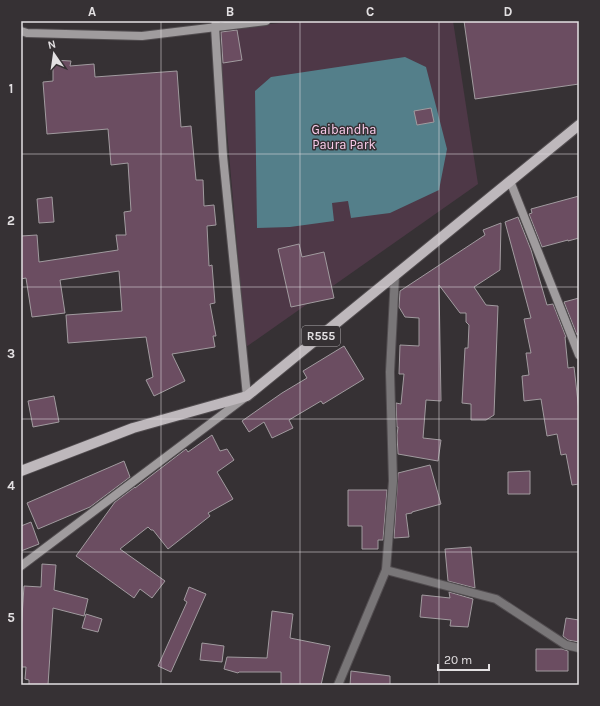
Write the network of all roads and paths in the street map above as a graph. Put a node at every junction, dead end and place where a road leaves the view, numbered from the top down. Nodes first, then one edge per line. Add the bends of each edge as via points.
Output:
1 (266, 21) edge
2 (216, 24) edge
3 (21, 31) edge
4 (579, 125) edge
5 (510, 181) junction
6 (395, 275) junction
7 (579, 355) edge
8 (246, 396) junction
9 (21, 471) edge
10 (21, 566) edge
11 (386, 570) junction
12 (579, 648) edge
13 (338, 685) edge

1 - 2 street
2 - 3 street via 142,36
2 - 8 street via 223,156
4 - 5 main road, R555
5 - 6 main road, R555
5 - 7 street
6 - 8 main road, R555
6 - 11 street via 390,372 393,481
8 - 9 main road, R555 via 133,428
8 - 10 street
11 - 12 street via 496,599 566,645
11 - 13 street

